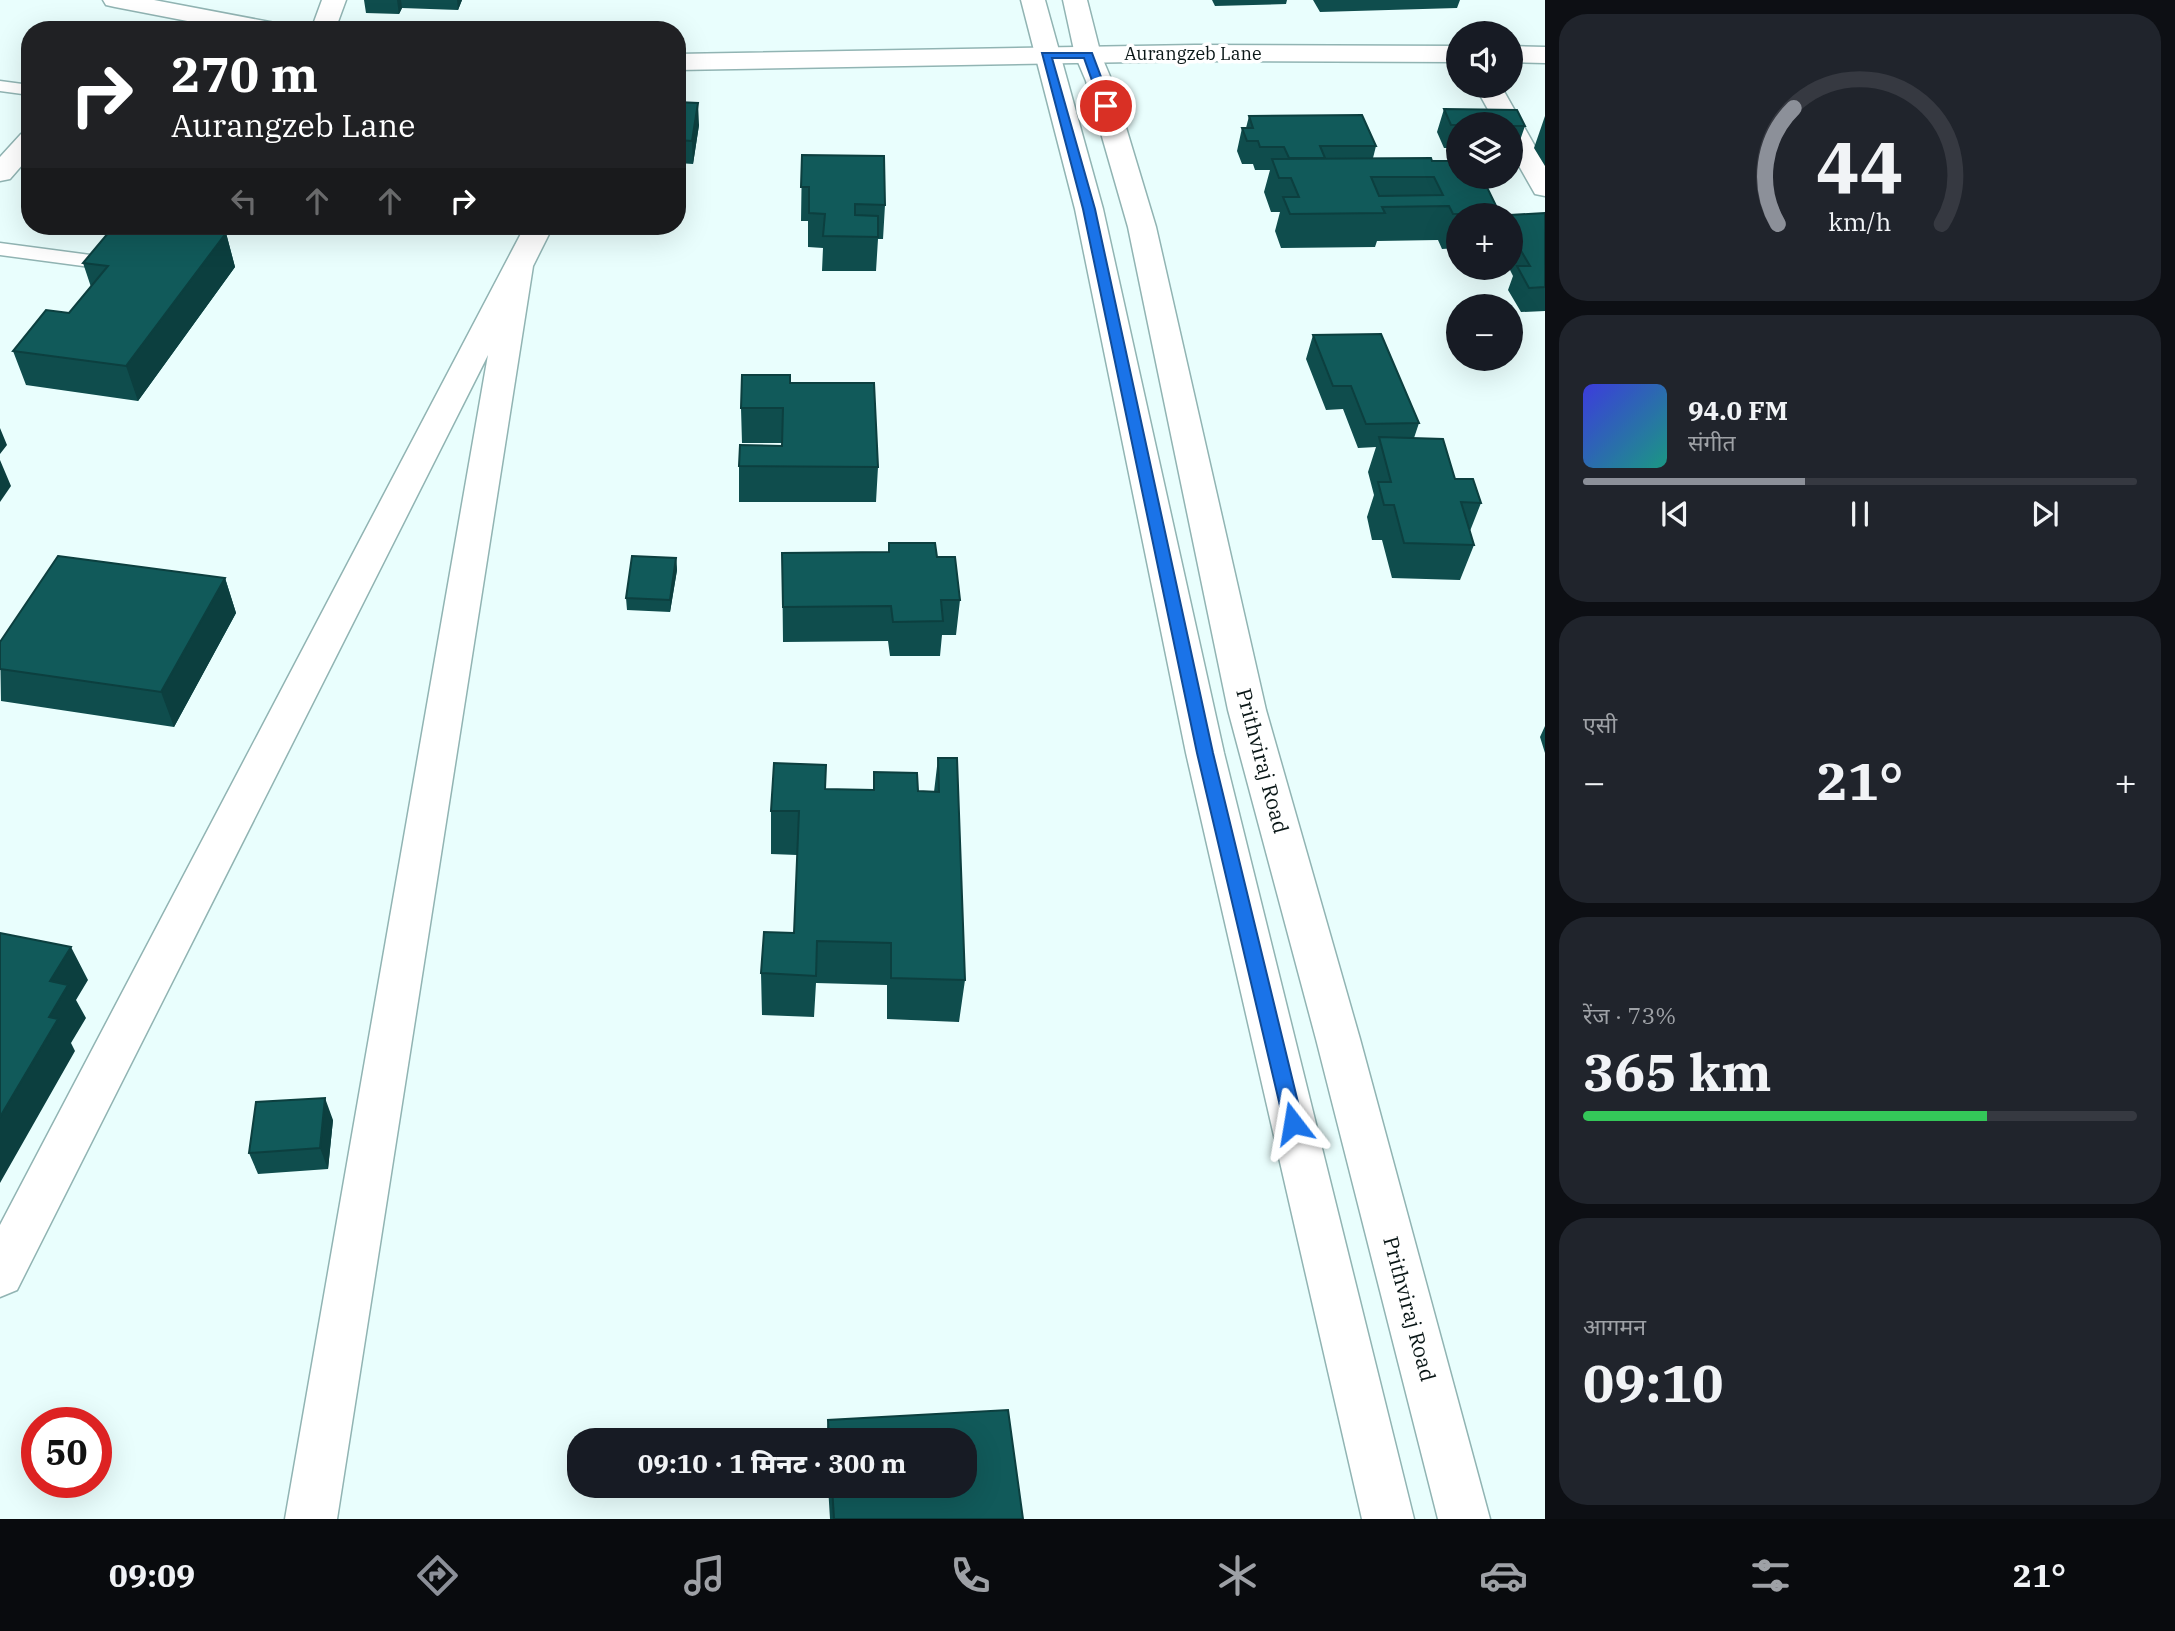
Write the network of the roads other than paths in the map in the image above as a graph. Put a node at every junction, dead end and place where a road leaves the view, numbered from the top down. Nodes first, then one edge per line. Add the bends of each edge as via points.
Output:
1 (115, 0) edge
2 (334, 0) edge
3 (1033, 0) edge
4 (1075, 0) edge
5 (148, 8) junction
6 (136, 21) edge
7 (223, 21) edge
8 (326, 21) edge
9 (1446, 54) edge
10 (1523, 54) edge
11 (1046, 55) junction
12 (1088, 55) junction
13 (1545, 55) edge
14 (686, 62) edge
15 (0, 86) edge
16 (21, 88) edge
17 (1523, 148) edge
18 (21, 150) edge
19 (0, 173) edge
20 (1545, 188) edge
21 (534, 235) edge
22 (0, 250) edge
23 (98, 262) edge
24 (519, 264) junction
25 (0, 1274) edge
26 (311, 1519) edge
27 (1388, 1519) edge
28 (1464, 1519) edge

1 - 5 street
2 - 8 street
3 - 11 street
4 - 12 street, Prithviraj Road
5 - 6 street
5 - 7 street
9 - 12 street, Aurangzeb Lane
10 - 13 street
11 - 12 street, Aurangzeb Lane
11 - 14 street, Aurangzeb Lane
11 - 27 street via 1089,209 1205,753
12 - 28 street, Prithviraj Road via 1142,227 1247,710
15 - 16 lane
17 - 20 street
18 - 19 street
21 - 24 street
22 - 23 lane
24 - 25 street
24 - 26 street

